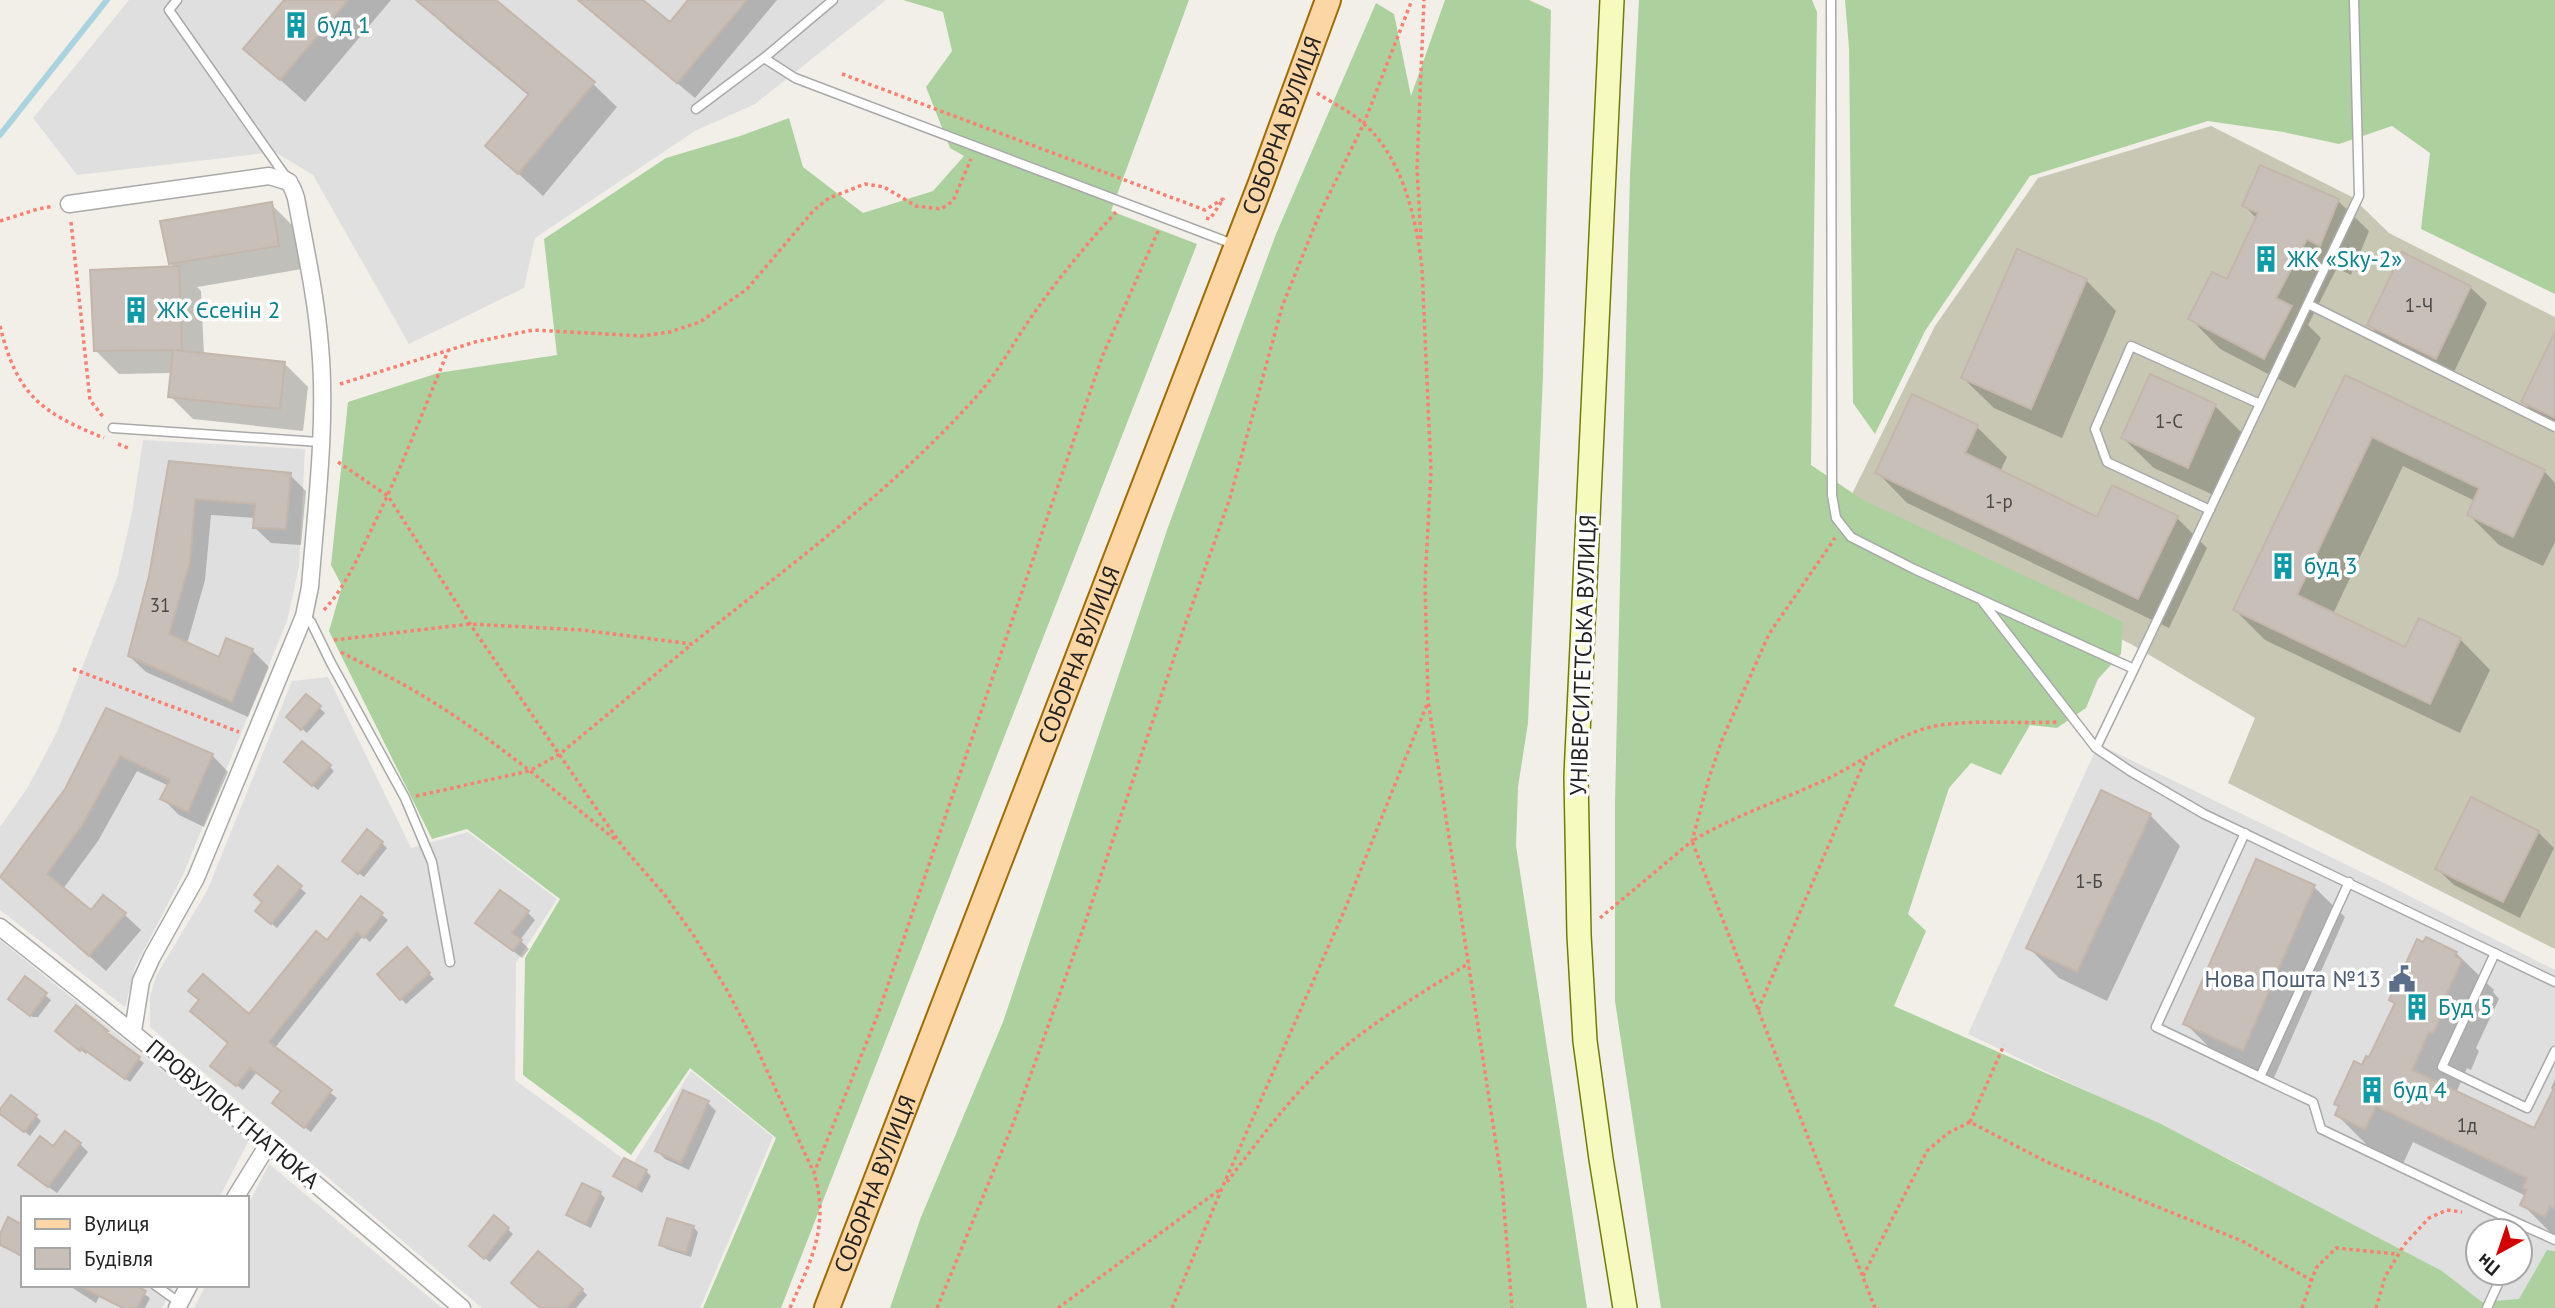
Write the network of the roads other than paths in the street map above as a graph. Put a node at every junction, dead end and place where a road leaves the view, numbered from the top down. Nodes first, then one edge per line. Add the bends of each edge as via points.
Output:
1 (177, 0) edge
2 (833, 0) edge
3 (1328, 0) edge
4 (1612, 0) edge
5 (1831, 0) edge
6 (2354, 0) edge
7 (764, 58) junction
8 (696, 109) dead end
9 (289, 182) junction
10 (69, 204) road end
11 (1237, 246) junction
12 (2308, 304) junction
13 (2260, 404) junction
14 (2555, 427) edge
15 (113, 428) road end
16 (319, 446) junction
17 (2210, 510) junction
18 (1979, 598) junction
19 (308, 619) junction
20 (2134, 669) junction
21 (2096, 748) junction
22 (2245, 833) junction
23 (2349, 883) junction
24 (0, 927) edge
25 (2494, 953) junction
26 (450, 962) dead end
27 (2555, 982) edge
28 (133, 1031) junction
29 (2555, 1051) edge
30 (2260, 1077) junction
31 (269, 1143) junction
32 (236, 1196) edge
33 (2505, 1217) edge
34 (2534, 1231) edge
35 (2555, 1240) edge
36 (157, 1287) edge
37 (188, 1287) edge
38 (2497, 1287) edge
39 (179, 1306) edge
40 (462, 1308) edge
41 (827, 1308) edge
42 (1625, 1308) edge
43 (2487, 1308) edge

1 - 9 lane via 169,10
2 - 7 lane
3 - 11 main road, СОБОРНА ВУЛИЦЯ
4 - 42 main road, УНІВЕРСИТЕТСЬКА ВУЛИЦЯ via 1576,776 1585,1041
5 - 18 lane via 1832,495 1836,518 1851,537
6 - 12 lane via 2359,196
7 - 8 lane
7 - 11 lane via 795,78
9 - 10 street via 269,176
9 - 16 street via 316,302 322,391
11 - 41 main road, СОБОРНА ВУЛИЦЯ
12 - 13 lane
12 - 14 lane
13 - 17 lane
13 - 17 lane via 2131,346 2095,429 2107,462
15 - 16 lane
16 - 19 street
17 - 20 lane
18 - 20 lane
18 - 21 lane
19 - 26 lane via 405,798 432,862
19 - 28 street via 196,878 141,981
20 - 21 lane
21 - 22 lane via 2164,792
22 - 23 lane
22 - 30 lane via 2156,1027
23 - 25 lane
23 - 30 lane
24 - 28 street, ПРОВУЛОК ГНАТЮКА
25 - 27 lane
25 - 29 lane via 2442,1067 2527,1108
28 - 31 street, ПРОВУЛОК ГНАТЮКА
30 - 33 lane via 2312,1102 2321,1129
31 - 32 street
31 - 40 street, ПРОВУЛОК ГНАТЮКА
34 - 35 lane
36 - 39 lane
37 - 39 street
38 - 43 lane

